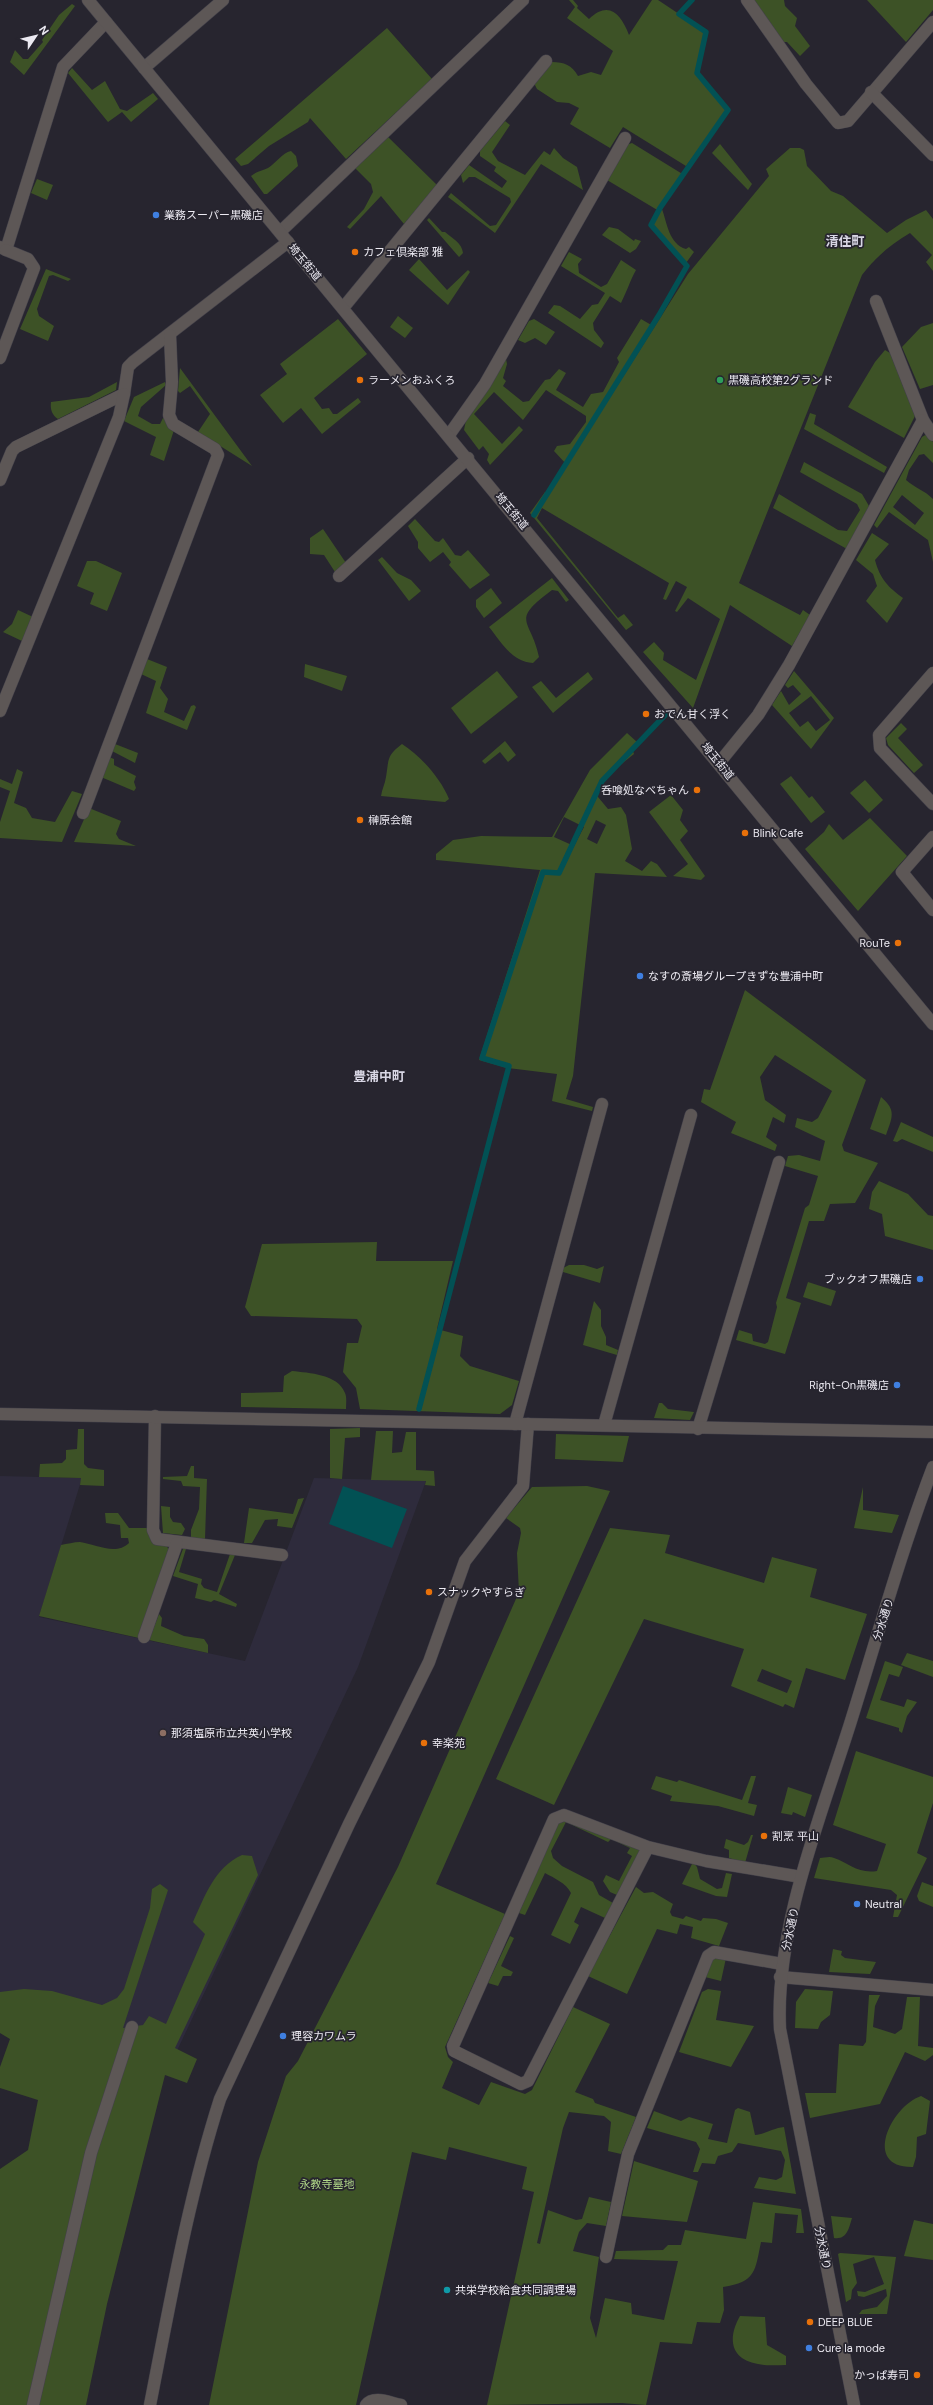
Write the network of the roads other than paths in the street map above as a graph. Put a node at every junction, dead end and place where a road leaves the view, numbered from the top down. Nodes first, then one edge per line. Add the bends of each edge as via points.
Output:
1 (88, 0) edge
2 (224, 0) edge
3 (523, 0) edge
4 (747, 0) edge
5 (106, 22) junction
6 (932, 27) edge
7 (546, 61) dead end
8 (144, 68) junction
9 (871, 92) junction
10 (625, 138) dead end
11 (933, 155) edge
12 (280, 232) junction
13 (288, 242) junction
14 (3, 248) edge
15 (876, 301) dead end
16 (343, 308) junction
17 (170, 335) junction
18 (0, 358) edge
19 (124, 394) junction
20 (923, 420) junction
21 (933, 435) edge
22 (449, 436) junction
23 (468, 458) junction
24 (0, 480) edge
25 (339, 576) dead end
26 (933, 674) edge
27 (0, 711) edge
28 (719, 763) junction
29 (933, 804) edge
30 (83, 813) dead end
31 (933, 837) edge
32 (933, 910) edge
33 (933, 1024) edge
34 (602, 1104) dead end
35 (691, 1115) dead end
36 (779, 1162) dead end
37 (0, 1414) edge
38 (155, 1416) junction
39 (515, 1424) junction
40 (528, 1424) junction
41 (604, 1425) junction
42 (698, 1429) junction
43 (933, 1432) edge
44 (933, 1467) edge
45 (177, 1543) junction
46 (282, 1555) dead end
47 (144, 1637) dead end
48 (648, 1847) junction
49 (801, 1877) junction
50 (782, 1964) junction
51 (780, 1977) junction
52 (933, 1990) edge
53 (132, 2027) dead end
54 (606, 2258) dead end
55 (37, 2404) edge
56 (150, 2405) edge
57 (366, 2405) edge
58 (401, 2405) edge
59 (854, 2405) edge

1 - 5 street, 埼玉街道
2 - 8 street
3 - 12 street
4 - 9 street via 806,84 838,123 848,121
5 - 8 street, 埼玉街道
5 - 14 street via 59,74 50,112
6 - 9 street
7 - 16 street
8 - 12 street, 埼玉街道
9 - 11 street
10 - 22 street via 485,384
12 - 13 street, 埼玉街道
13 - 16 street, 埼玉街道
13 - 17 street
14 - 18 street via 28,259 34,268
15 - 20 street
16 - 22 street, 埼玉街道
17 - 19 street via 128,367
17 - 30 street via 172,382 169,415 173,424 215,449 218,455
19 - 24 street via 16,447
19 - 27 street via 119,417
20 - 21 street
20 - 28 street via 789,665 758,715
22 - 23 street, 埼玉街道
23 - 25 street
23 - 28 street, 埼玉街道
26 - 29 street via 879,735 880,748
28 - 33 street, 埼玉街道
31 - 32 street via 902,872
34 - 39 street
35 - 41 street
36 - 42 street
37 - 38 street
38 - 39 street
38 - 45 street via 153,1530 157,1539
39 - 40 street
40 - 41 street
40 - 56 street via 523,1486 465,1561 429,1662 345,1831 220,2100 208,2138 177,2268
41 - 42 street
42 - 43 street
44 - 49 street, 分水通り
45 - 46 street
45 - 47 street
48 - 48 street via 564,1815 554,1819 453,2046 454,2051 521,2084 528,2081
48 - 49 street via 706,1861
49 - 50 street, 分水通り
50 - 51 street, 分水通り
50 - 54 street via 714,1952 708,1956 628,2154
51 - 52 street
51 - 59 street, 分水通り via 780,2029
53 - 55 street via 91,2153
57 - 58 street via 370,2401 378,2400

